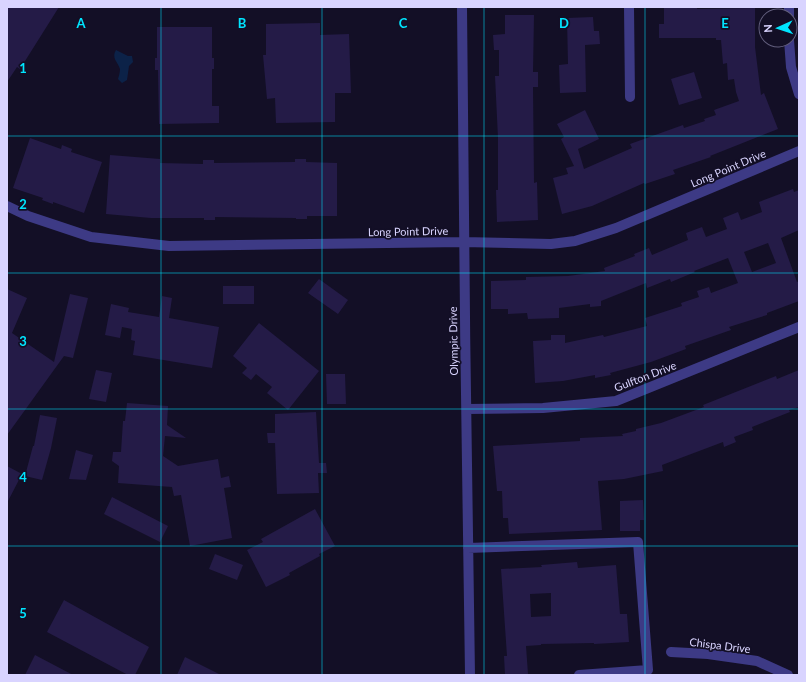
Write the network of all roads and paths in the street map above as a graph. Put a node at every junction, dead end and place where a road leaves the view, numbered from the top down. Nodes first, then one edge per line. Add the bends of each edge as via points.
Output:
1 (462, 7) edge
2 (630, 7) edge
3 (789, 48) edge
4 (799, 94) edge
5 (630, 98) dead end
6 (799, 151) edge
7 (7, 206) edge
8 (463, 242) junction
9 (799, 327) edge
10 (467, 409) junction
11 (468, 548) junction
12 (671, 652) dead end
13 (648, 673) edge
14 (470, 675) edge
15 (579, 675) edge
16 (788, 675) edge

1 - 8 street, Olympic Drive
2 - 5 street
3 - 4 street via 790,68
6 - 8 street, Long Point Drive via 616,228 575,241 551,244
7 - 8 street, Long Point Drive via 91,238 169,246
8 - 10 street, Olympic Drive
9 - 10 street, Gulfton Drive via 616,401 544,408
10 - 11 street, Olympic Drive
11 - 13 street via 638,542
11 - 14 street, Olympic Drive
12 - 16 street, Chispa Drive via 757,661
13 - 15 street

